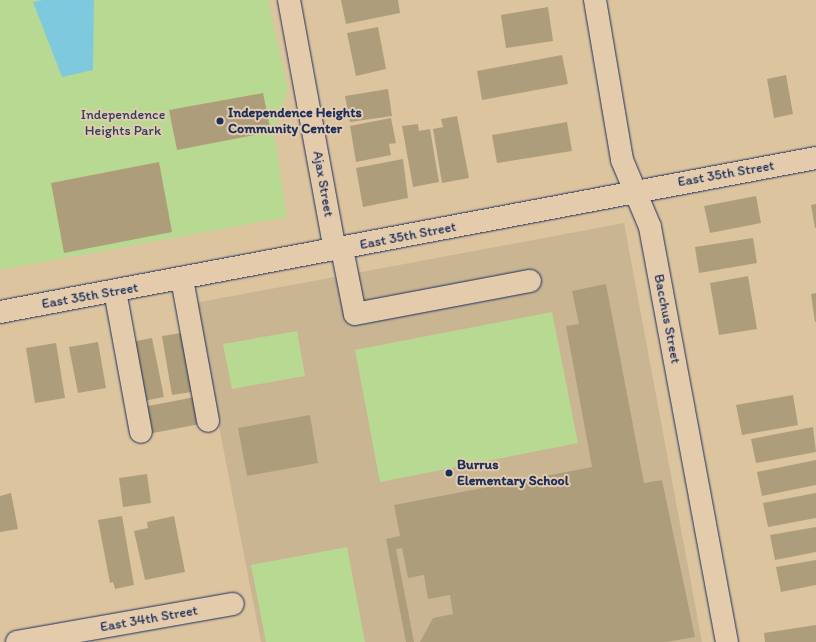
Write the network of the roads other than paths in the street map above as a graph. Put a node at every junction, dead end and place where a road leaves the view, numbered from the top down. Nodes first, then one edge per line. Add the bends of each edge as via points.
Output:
1 (289, 0) edge
2 (595, 0) edge
3 (816, 158) edge
4 (634, 191) junction
5 (339, 250) junction
6 (182, 279) junction
7 (530, 281) dead end
8 (114, 291) junction
9 (0, 312) edge
10 (208, 421) dead end
11 (141, 432) dead end
12 (233, 604) dead end
13 (17, 642) edge
14 (727, 642) edge

1 - 5 street, Ajax Street
2 - 4 street, Bacchus Street via 622,160
3 - 4 street, East 35th Street
4 - 5 street, East 35th Street
4 - 14 street, Bacchus Street via 650,227
5 - 6 street, East 35th Street
5 - 7 street, Ajax Street via 355,314
6 - 8 street, East 35th Street
6 - 10 street
8 - 9 street, East 35th Street
8 - 11 street
12 - 13 street, East 34th Street

